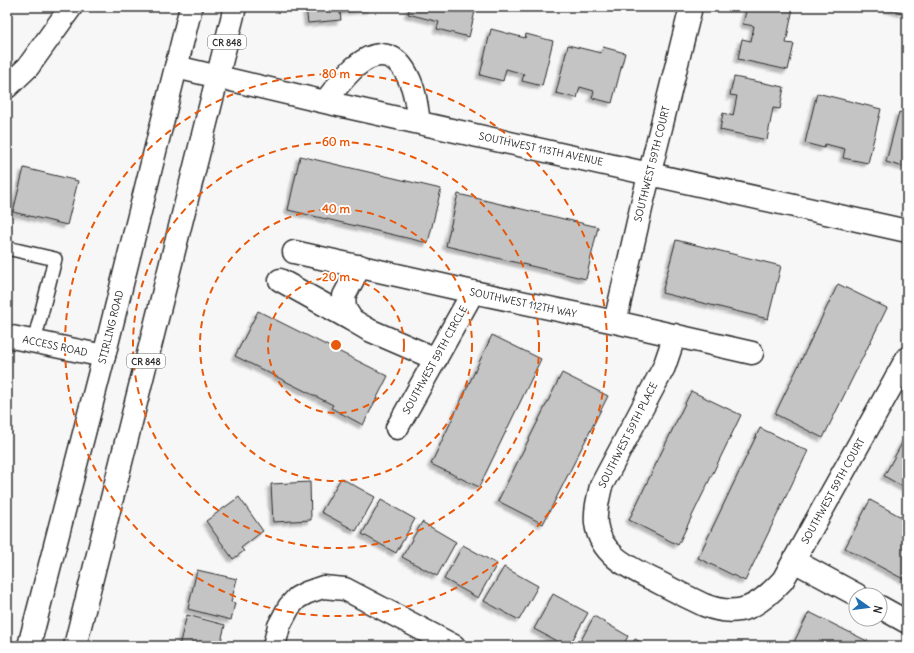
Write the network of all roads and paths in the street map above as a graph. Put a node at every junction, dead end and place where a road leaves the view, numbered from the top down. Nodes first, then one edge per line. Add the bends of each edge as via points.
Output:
1 (71, 7) edge
2 (191, 7) edge
3 (235, 7) edge
4 (691, 7) edge
5 (176, 66) junction
6 (218, 77) junction
7 (7, 87) edge
8 (325, 102) junction
9 (419, 122) junction
10 (650, 173) junction
11 (907, 231) edge
12 (7, 248) edge
13 (294, 252) dead end
14 (360, 266) junction
15 (280, 280) dead end
16 (473, 292) junction
17 (352, 320) junction
18 (615, 322) junction
19 (675, 335) junction
20 (7, 336) edge
21 (34, 342) junction
22 (752, 353) dead end
23 (104, 356) junction
24 (907, 358) edge
25 (436, 359) junction
26 (901, 384) edge
27 (397, 428) dead end
28 (601, 538) joint
29 (794, 561) junction
30 (848, 590) edge
31 (888, 611) edge
32 (907, 622) edge
33 (29, 646) edge
34 (75, 646) edge
35 (274, 646) edge
36 (454, 646) edge

1 - 7 street via 28,67
2 - 5 street, STIRLING ROAD
3 - 6 street, CR 848
4 - 10 street, SOUTHWEST 59TH COURT
5 - 6 street, SOUTHWEST 113TH AVENUE
5 - 23 street, STIRLING ROAD
6 - 8 street, SOUTHWEST 113TH AVENUE
6 - 34 street, CR 848
8 - 9 street, SOUTHWEST 113TH AVENUE
8 - 9 street via 356,66 371,56 382,54 394,59 405,72 412,86
9 - 10 street, SOUTHWEST 113TH AVENUE
10 - 11 street, SOUTHWEST 113TH AVENUE
10 - 18 street, SOUTHWEST 59TH COURT
12 - 21 lane via 55,259
13 - 14 street, SOUTHWEST 112TH WAY
14 - 16 street, SOUTHWEST 112TH WAY
14 - 17 street via 344,296 345,309
15 - 17 street
16 - 18 street, SOUTHWEST 112TH WAY
16 - 25 street, SOUTHWEST 59TH CIRCLE
17 - 25 street
18 - 19 street, SOUTHWEST 112TH WAY
19 - 22 street, SOUTHWEST 112TH WAY
19 - 28 street, SOUTHWEST 59TH PLACE via 664,367 601,486 596,507 596,524
20 - 21 street, ACCESS ROAD
21 - 23 street, ACCESS ROAD
23 - 33 street, STIRLING ROAD
24 - 26 street, SOUTHWEST 59TH COURT
25 - 27 street, SOUTHWEST 59TH CIRCLE
26 - 29 street, SOUTHWEST 59TH COURT
28 - 29 street, SOUTHWEST 59TH COURT via 611,553 624,565 704,606 730,612 758,603 772,592 783,580
29 - 30 street
31 - 32 street
35 - 36 street via 279,626 289,607 297,598 323,587 345,589

